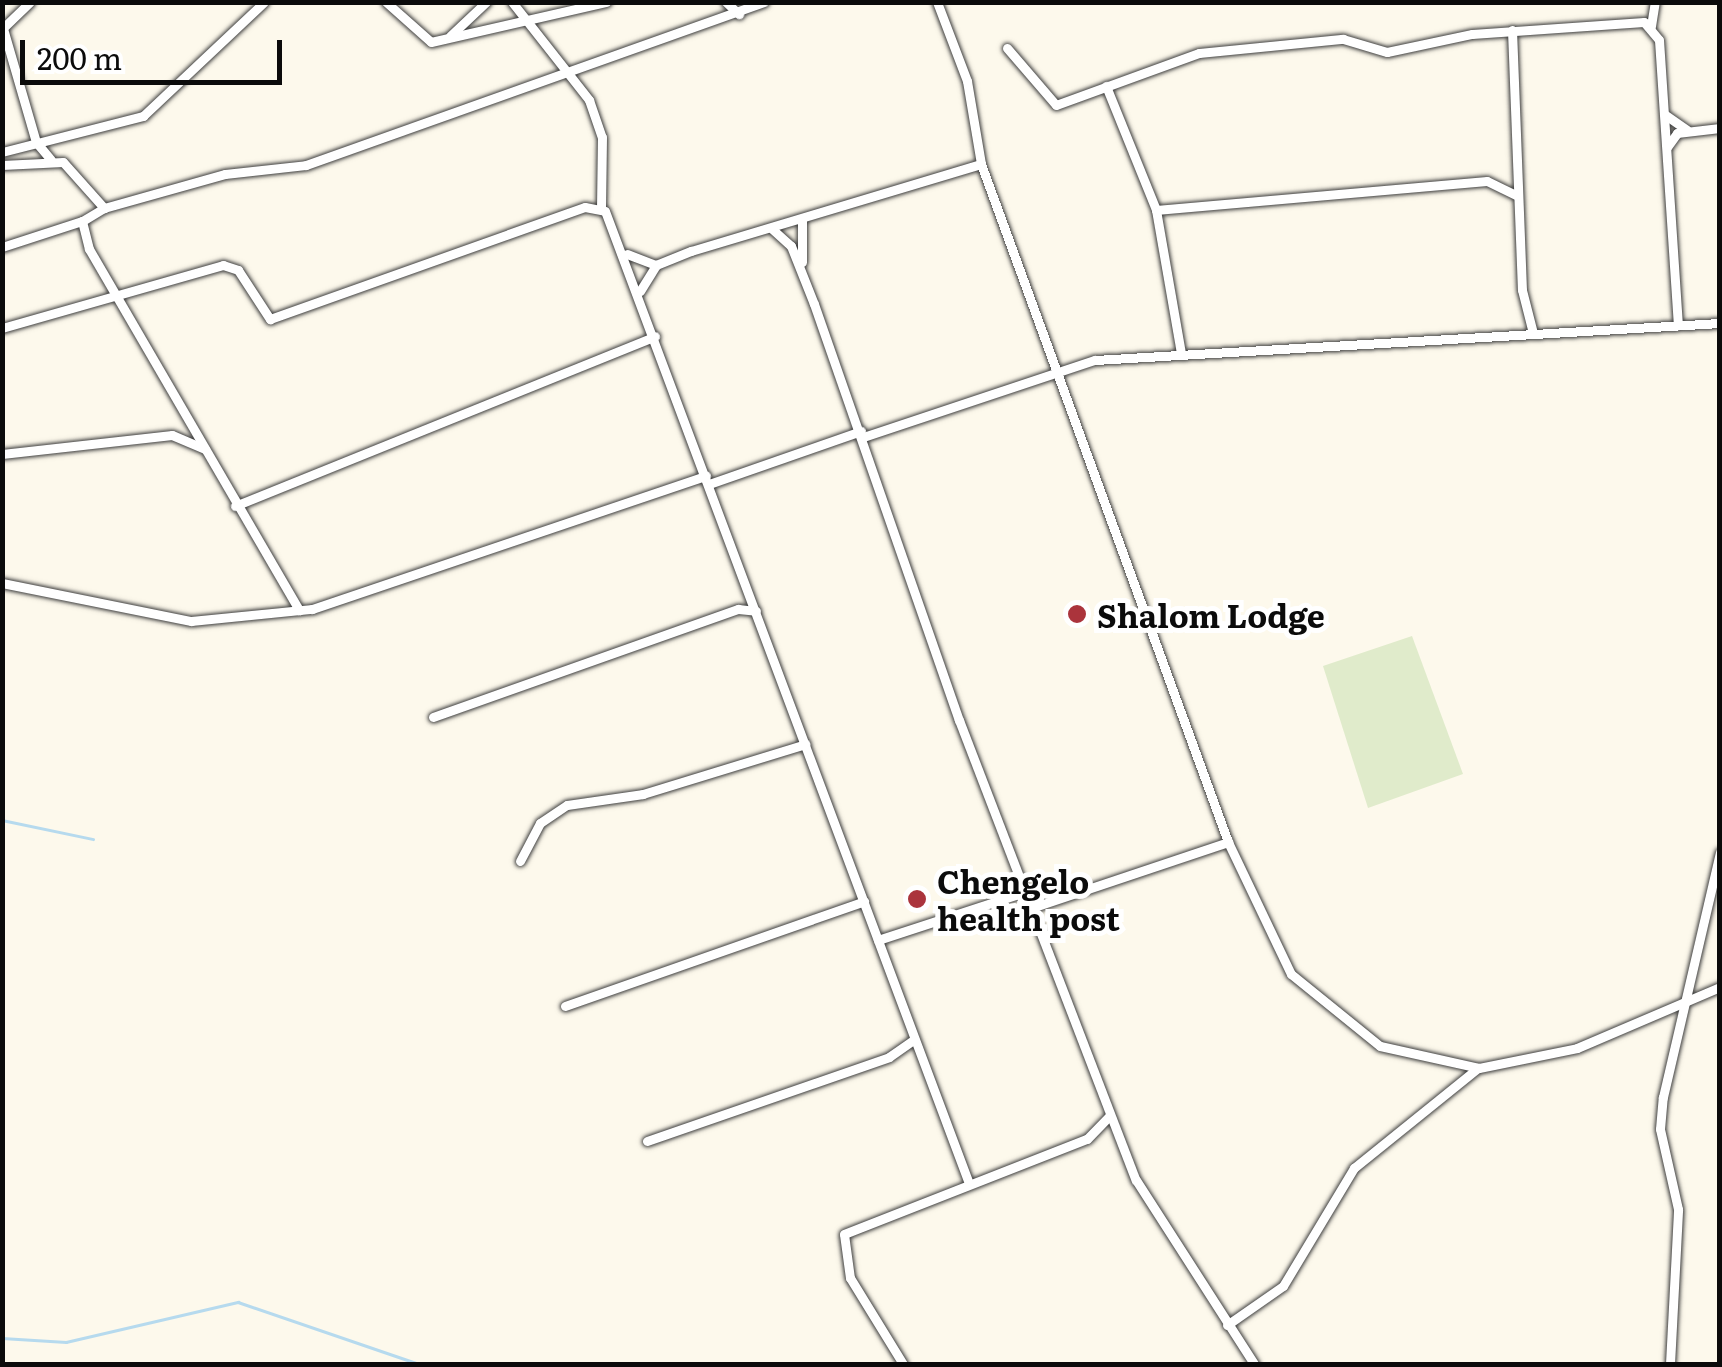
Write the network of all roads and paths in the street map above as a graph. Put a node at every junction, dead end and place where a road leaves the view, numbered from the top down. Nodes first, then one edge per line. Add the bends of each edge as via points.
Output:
1 (30, 2) edge
2 (264, 2) edge
3 (386, 2) edge
4 (486, 2) edge
5 (512, 2) edge
6 (606, 2) edge
7 (726, 2) edge
8 (764, 2) edge
9 (937, 2) edge
10 (1656, 2) edge
11 (739, 14) junction
12 (528, 22) junction
13 (3, 26) edge
14 (1651, 26) junction
15 (1512, 30) junction
16 (448, 38) junction
17 (1007, 48) dead end
18 (577, 73) junction
19 (1106, 86) junction
20 (1664, 114) junction
21 (1720, 128) edge
22 (1688, 130) junction
23 (36, 142) junction
24 (1666, 150) junction
25 (2, 152) edge
26 (51, 160) junction
27 (2, 164) edge
28 (982, 164) junction
29 (1516, 195) junction
30 (104, 208) junction
31 (601, 208) junction
32 (1156, 210) junction
33 (802, 220) junction
34 (82, 221) junction
35 (770, 228) junction
36 (2, 247) edge
37 (625, 253) junction
38 (656, 265) junction
39 (803, 275) junction
40 (113, 282) junction
41 (640, 292) junction
42 (120, 294) junction
43 (105, 298) junction
44 (1720, 322) edge
45 (1678, 325) junction
46 (2, 328) edge
47 (1533, 332) junction
48 (655, 336) junction
49 (1181, 353) junction
50 (1058, 369) junction
51 (194, 422) junction
52 (862, 434) junction
53 (182, 436) junction
54 (208, 451) junction
55 (2, 454) edge
56 (708, 480) junction
57 (228, 492) junction
58 (246, 497) junction
59 (234, 506) junction
60 (2, 583) edge
61 (750, 592) junction
62 (282, 594) junction
63 (738, 609) junction
64 (299, 610) junction
65 (756, 611) junction
66 (276, 613) junction
67 (433, 716) dead end
68 (806, 744) junction
69 (1228, 842) junction
70 (1720, 853) edge
71 (520, 861) dead end
72 (1028, 891) junction
73 (864, 902) junction
74 (1034, 907) junction
75 (878, 940) junction
76 (1720, 987) edge
77 (1681, 1004) junction
78 (565, 1006) dead end
79 (913, 1040) junction
80 (1444, 1064) junction
81 (1479, 1068) junction
82 (1441, 1092) junction
83 (1110, 1115) junction
84 (647, 1141) dead end
85 (968, 1182) junction
86 (1227, 1325) junction
87 (904, 1364) edge
88 (1254, 1364) edge
89 (1670, 1364) edge

1 - 13 street
2 - 23 street via 143,116
3 - 16 street via 430,42
4 - 16 street
5 - 12 street
6 - 12 street
7 - 11 street
8 - 11 street
9 - 28 street via 967,82
10 - 14 street
11 - 18 street
12 - 16 street
12 - 18 street
13 - 23 street
14 - 15 street via 1625,18
14 - 20 street
15 - 19 street via 1388,52 1343,39 1200,53
15 - 29 street
17 - 19 street via 1056,106
18 - 30 street via 306,165 225,174
18 - 31 street via 602,138
19 - 32 street
20 - 22 street
20 - 24 street
21 - 22 street
22 - 24 street
23 - 25 street
23 - 26 street
24 - 45 street
26 - 27 street
26 - 30 street via 75,167
28 - 33 street
28 - 50 street
29 - 32 street via 1487,181
29 - 47 street
30 - 34 street
31 - 37 street
31 - 42 street via 270,318 230,266
32 - 49 street
33 - 35 street
33 - 39 street
34 - 36 street
34 - 40 street
35 - 38 street
35 - 39 street
37 - 38 street
37 - 41 street
38 - 41 street
39 - 52 street
40 - 42 street
40 - 43 street
41 - 48 street
42 - 43 street
42 - 51 street
43 - 46 street
44 - 45 street
45 - 47 street
47 - 49 street
48 - 56 street
48 - 58 street
49 - 50 street
50 - 52 street
50 - 69 street
51 - 53 street
51 - 54 street
52 - 56 street
52 - 72 street
53 - 54 street
53 - 55 street
54 - 57 street
56 - 61 street
56 - 64 street via 466,564
57 - 58 street
57 - 59 street
58 - 59 street
59 - 62 street
60 - 66 street via 191,621
61 - 63 street
61 - 65 street
62 - 64 street
62 - 66 street
63 - 65 street
63 - 67 street
64 - 66 street
65 - 68 street
68 - 71 street via 642,794 566,806 540,823
68 - 73 street
69 - 74 street
69 - 80 street via 1252,906 1311,996 1380,1046
70 - 77 street
72 - 74 street
72 - 75 street
73 - 75 street
73 - 78 street
74 - 83 street
75 - 79 street
76 - 77 street
77 - 81 street via 1535,1062
77 - 89 street via 1660,1129 1678,1209
79 - 84 street via 889,1057
79 - 85 street
80 - 81 street
80 - 82 street
81 - 82 street
82 - 86 street via 1342,1181 1282,1286
83 - 85 street via 1088,1139
83 - 86 street via 1136,1180
85 - 87 street via 849,1228 841,1242 850,1278
86 - 88 street

